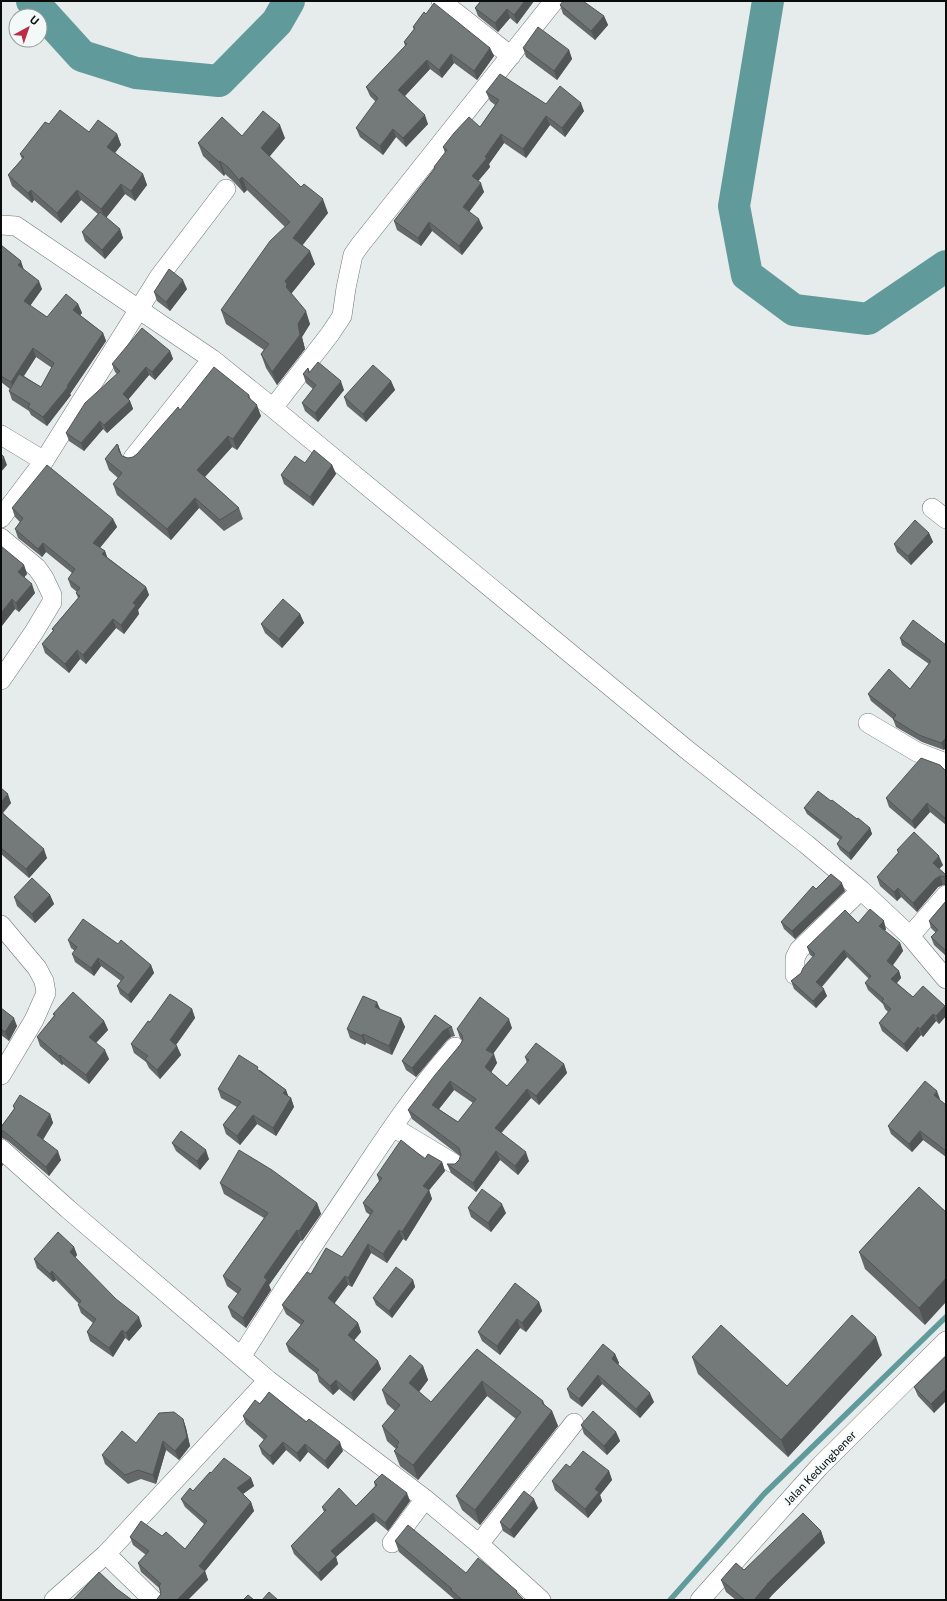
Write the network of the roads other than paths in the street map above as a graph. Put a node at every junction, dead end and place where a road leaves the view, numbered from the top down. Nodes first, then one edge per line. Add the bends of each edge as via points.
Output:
1 (441, 1) edge
2 (554, 1) edge
3 (511, 56) junction
4 (226, 189) dead end
5 (1, 225) edge
6 (140, 310) junction
7 (212, 359) junction
8 (273, 408) junction
9 (1, 435) edge
10 (133, 458) edge
11 (44, 461) junction
12 (1, 518) edge
13 (1, 538) edge
14 (1, 680) edge
15 (868, 723) dead end
16 (946, 763) edge
17 (861, 890) junction
18 (946, 895) edge
19 (1, 925) edge
20 (910, 936) junction
21 (795, 976) edge
22 (946, 979) edge
23 (455, 1047) dead end
24 (1, 1075) edge
25 (393, 1126) junction
26 (1, 1149) edge
27 (453, 1163) edge
28 (946, 1341) edge
29 (241, 1357) junction
30 (268, 1380) junction
31 (574, 1423) dead end
32 (425, 1499) junction
33 (392, 1543) dead end
34 (479, 1544) junction
35 (106, 1554) junction
36 (54, 1600) edge
37 (153, 1600) edge
38 (541, 1600) edge
39 (700, 1600) edge

1 - 3 street
2 - 3 street
3 - 8 street via 353,255 342,316
4 - 6 street via 160,277
5 - 6 street via 16,226
6 - 7 street
6 - 11 street
7 - 8 street
7 - 10 street
8 - 17 street
9 - 11 street
11 - 12 street
13 - 14 street via 44,578 52,595 52,602
15 - 16 street via 917,752
17 - 20 street
17 - 21 street via 799,950 795,958
18 - 20 street
19 - 24 street via 37,968 44,981 46,993 34,1020
20 - 22 street
23 - 25 street via 434,1070
25 - 27 street
25 - 29 street via 299,1265
26 - 29 street
28 - 39 street, Jalan Kedungbener via 819,1467
29 - 30 street
30 - 32 street
30 - 35 street
31 - 34 street
32 - 33 street
32 - 34 street
34 - 38 street
35 - 36 street
35 - 37 street

